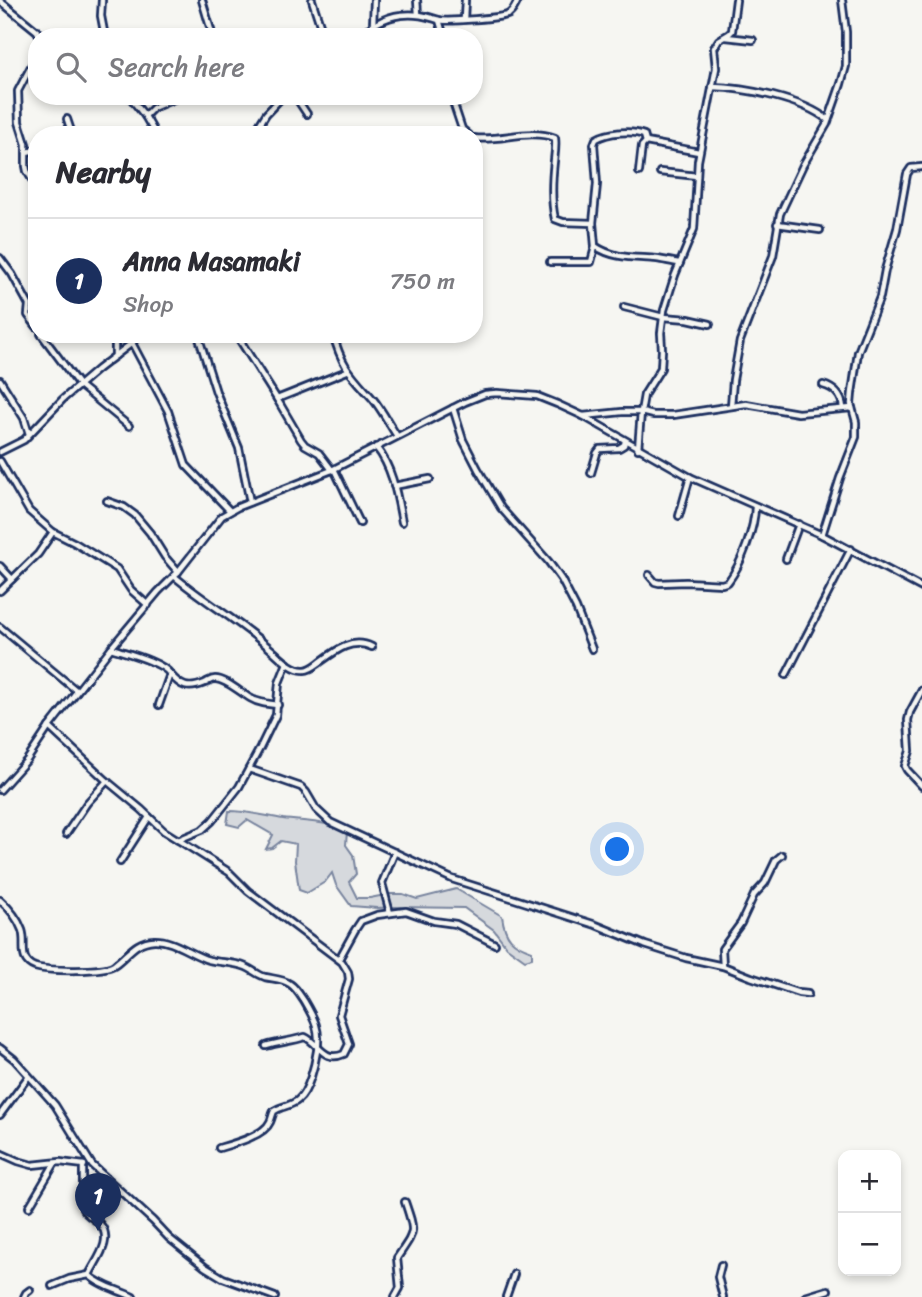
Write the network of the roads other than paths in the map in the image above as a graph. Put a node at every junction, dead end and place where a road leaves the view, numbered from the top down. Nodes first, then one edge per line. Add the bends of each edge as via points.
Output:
1 (102, 0) edge
2 (202, 0) edge
3 (312, 0) edge
4 (374, 0) edge
5 (417, 0) edge
6 (465, 0) edge
7 (518, 0) edge
8 (736, 0) edge
9 (842, 0) edge
10 (0, 1) edge
11 (418, 14) junction
12 (464, 19) junction
13 (439, 20) junction
14 (373, 25) junction
15 (34, 28) edge
16 (103, 28) edge
17 (210, 28) edge
18 (321, 28) edge
19 (369, 28) edge
20 (441, 28) edge
21 (724, 37) junction
22 (753, 40) dead end
23 (28, 73) edge
24 (712, 87) junction
25 (137, 105) edge
26 (160, 105) edge
27 (274, 105) edge
28 (301, 105) edge
29 (454, 105) edge
30 (307, 114) dead end
31 (145, 116) junction
32 (67, 119) dead end
33 (828, 120) junction
34 (69, 126) edge
35 (151, 126) edge
36 (259, 126) edge
37 (461, 126) edge
38 (483, 139) edge
39 (646, 142) junction
40 (26, 152) joint
41 (699, 152) junction
42 (922, 167) edge
43 (639, 172) dead end
44 (660, 172) dead end
45 (28, 173) edge
46 (697, 176) junction
47 (593, 223) junction
48 (777, 224) junction
49 (820, 230) dead end
50 (595, 246) junction
51 (0, 258) edge
52 (550, 262) dead end
53 (680, 263) junction
54 (28, 303) edge
55 (624, 307) dead end
56 (663, 317) junction
57 (710, 324) dead end
58 (48, 343) edge
59 (115, 343) edge
60 (119, 343) edge
61 (132, 343) joint
62 (201, 343) edge
63 (242, 343) edge
64 (336, 343) edge
65 (123, 350) junction
66 (115, 356) junction
67 (348, 371) junction
68 (0, 380) edge
69 (79, 385) junction
70 (823, 385) dead end
71 (8, 391) junction
72 (1, 395) edge
73 (277, 399) junction
74 (731, 405) junction
75 (453, 408) junction
76 (843, 408) junction
77 (852, 408) junction
78 (641, 412) junction
79 (583, 416) junction
80 (129, 426) dead end
81 (30, 435) junction
82 (397, 436) junction
83 (625, 441) junction
84 (376, 447) junction
85 (638, 449) junction
86 (0, 452) edge
87 (0, 461) edge
88 (333, 470) junction
89 (592, 473) dead end
90 (690, 477) junction
91 (430, 479) dead end
92 (394, 485) junction
93 (107, 501) dead end
94 (250, 502) junction
95 (755, 506) junction
96 (230, 511) junction
97 (679, 516) dead end
98 (402, 522) dead end
99 (360, 523) dead end
100 (799, 524) junction
101 (53, 532) junction
102 (822, 535) junction
103 (851, 549) junction
104 (786, 559) dead end
105 (0, 566) edge
106 (176, 574) junction
107 (649, 575) dead end
108 (12, 579) junction
109 (922, 588) edge
110 (0, 592) edge
111 (148, 605) junction
112 (0, 627) edge
113 (372, 647) dead end
114 (111, 648) junction
115 (592, 649) dead end
116 (287, 663) junction
117 (170, 674) junction
118 (786, 675) dead end
119 (922, 690) edge
120 (77, 691) junction
121 (159, 705) dead end
122 (278, 705) junction
123 (49, 727) junction
124 (249, 769) junction
125 (107, 781) junction
126 (922, 786) edge
127 (0, 790) edge
128 (149, 817) junction
129 (66, 834) dead end
130 (178, 840) junction
131 (395, 852) junction
132 (782, 855) dead end
133 (120, 862) dead end
134 (0, 900) edge
135 (390, 913) junction
136 (495, 944) dead end
137 (339, 958) junction
138 (723, 966) junction
139 (808, 994) dead end
140 (266, 1046) dead end
141 (0, 1048) edge
142 (318, 1048) junction
143 (28, 1077) junction
144 (0, 1115) edge
145 (219, 1148) dead end
146 (0, 1153) edge
147 (56, 1162) junction
148 (83, 1165) junction
149 (92, 1166) junction
150 (405, 1202) dead end
151 (29, 1207) dead end
152 (721, 1265) dead end
153 (514, 1274) dead end
154 (89, 1275) junction
155 (51, 1286) dead end
156 (30, 1290) dead end
157 (828, 1290) dead end
158 (24, 1297) edge
159 (133, 1297) edge
160 (275, 1297) edge
161 (395, 1297) edge
162 (506, 1297) edge
163 (723, 1297) edge
164 (805, 1297) edge

1 - 16 street
2 - 17 street
3 - 18 street
4 - 14 street
5 - 11 street
6 - 12 street
7 - 12 street via 506,16
8 - 21 street via 732,31
9 - 33 street via 846,66
10 - 15 street
11 - 13 street
11 - 14 street via 394,16
12 - 13 street
13 - 20 street
14 - 19 street
21 - 22 street
21 - 24 street via 714,48
23 - 40 street via 17,98
24 - 33 street via 764,94
24 - 41 street
25 - 31 street
26 - 31 street
27 - 36 street
28 - 30 street
29 - 37 street
31 - 35 street
32 - 34 street
33 - 48 street
38 - 47 street via 555,138 555,219
39 - 41 street
39 - 43 street
39 - 47 street via 638,133 606,134 596,139
40 - 45 street
41 - 46 street
42 - 77 street via 911,168 906,179 880,297 858,352
44 - 46 street
46 - 53 street via 694,229
47 - 50 street
48 - 49 street
48 - 74 street via 773,256 740,341
50 - 52 street via 591,262
50 - 53 street via 622,257
51 - 54 street
53 - 56 street
55 - 56 street
56 - 57 street
56 - 78 street via 661,368 644,395
58 - 69 street
59 - 66 street
60 - 65 street
61 - 65 street
61 - 96 street via 168,411 186,465
62 - 94 street via 239,448
63 - 73 street
64 - 67 street
65 - 66 street
66 - 69 street
67 - 73 street
67 - 82 street
68 - 71 street
69 - 80 street
69 - 81 street
70 - 76 street via 838,394
71 - 72 street
71 - 81 street
73 - 88 street via 301,440
74 - 76 street via 798,413
74 - 78 street via 673,415
75 - 79 street via 497,393 537,396
75 - 82 street
75 - 115 street via 478,469 501,508 561,579
76 - 77 street
77 - 102 street via 856,437
78 - 79 street
78 - 85 street
79 - 83 street
81 - 86 street
82 - 84 street
83 - 85 street
83 - 89 street via 619,448 600,449
84 - 88 street
84 - 92 street
85 - 90 street
87 - 101 street via 29,511
88 - 94 street
88 - 99 street
90 - 95 street
90 - 97 street
91 - 92 street
92 - 98 street
93 - 106 street via 135,515
94 - 96 street
95 - 100 street
95 - 107 street via 751,531 729,582 659,583
96 - 106 street
100 - 102 street
100 - 104 street
101 - 108 street
101 - 111 street via 117,569
102 - 103 street
103 - 109 street
103 - 118 street
105 - 108 street
106 - 111 street
106 - 116 street via 188,589 247,628
108 - 110 street
111 - 114 street
112 - 120 street
113 - 116 street via 350,644 307,670
114 - 117 street via 159,664
114 - 120 street
116 - 122 street via 279,683
117 - 121 street
117 - 122 street via 187,686 217,679 249,698
119 - 126 street via 908,720 910,751 905,766
120 - 123 street
122 - 124 street
123 - 125 street
123 - 127 street
124 - 130 street via 212,821
124 - 131 street via 300,787 330,822
125 - 128 street
125 - 129 street
128 - 130 street
128 - 133 street
130 - 137 street via 229,872
131 - 135 street via 382,883
131 - 138 street via 452,879 596,925 645,946
132 - 138 street via 722,949
134 - 142 street via 21,928 24,958 39,968 108,968 134,947 154,940 284,981 299,993 316,1021
135 - 136 street via 406,911 456,924
135 - 137 street via 361,921
137 - 142 street via 349,979 339,1015 349,1044 344,1054 336,1057
138 - 139 street
140 - 142 street via 305,1037
141 - 143 street
142 - 145 street via 300,1099 274,1111 261,1132
143 - 144 street
143 - 149 street via 55,1105
146 - 147 street via 32,1165
147 - 148 street
147 - 151 street
148 - 149 street
148 - 154 street via 83,1209 105,1233
149 - 160 street via 205,1267
150 - 161 street via 411,1238 397,1258 400,1287
152 - 163 street via 718,1277
153 - 162 street
154 - 155 street
154 - 159 street
156 - 158 street
157 - 164 street

